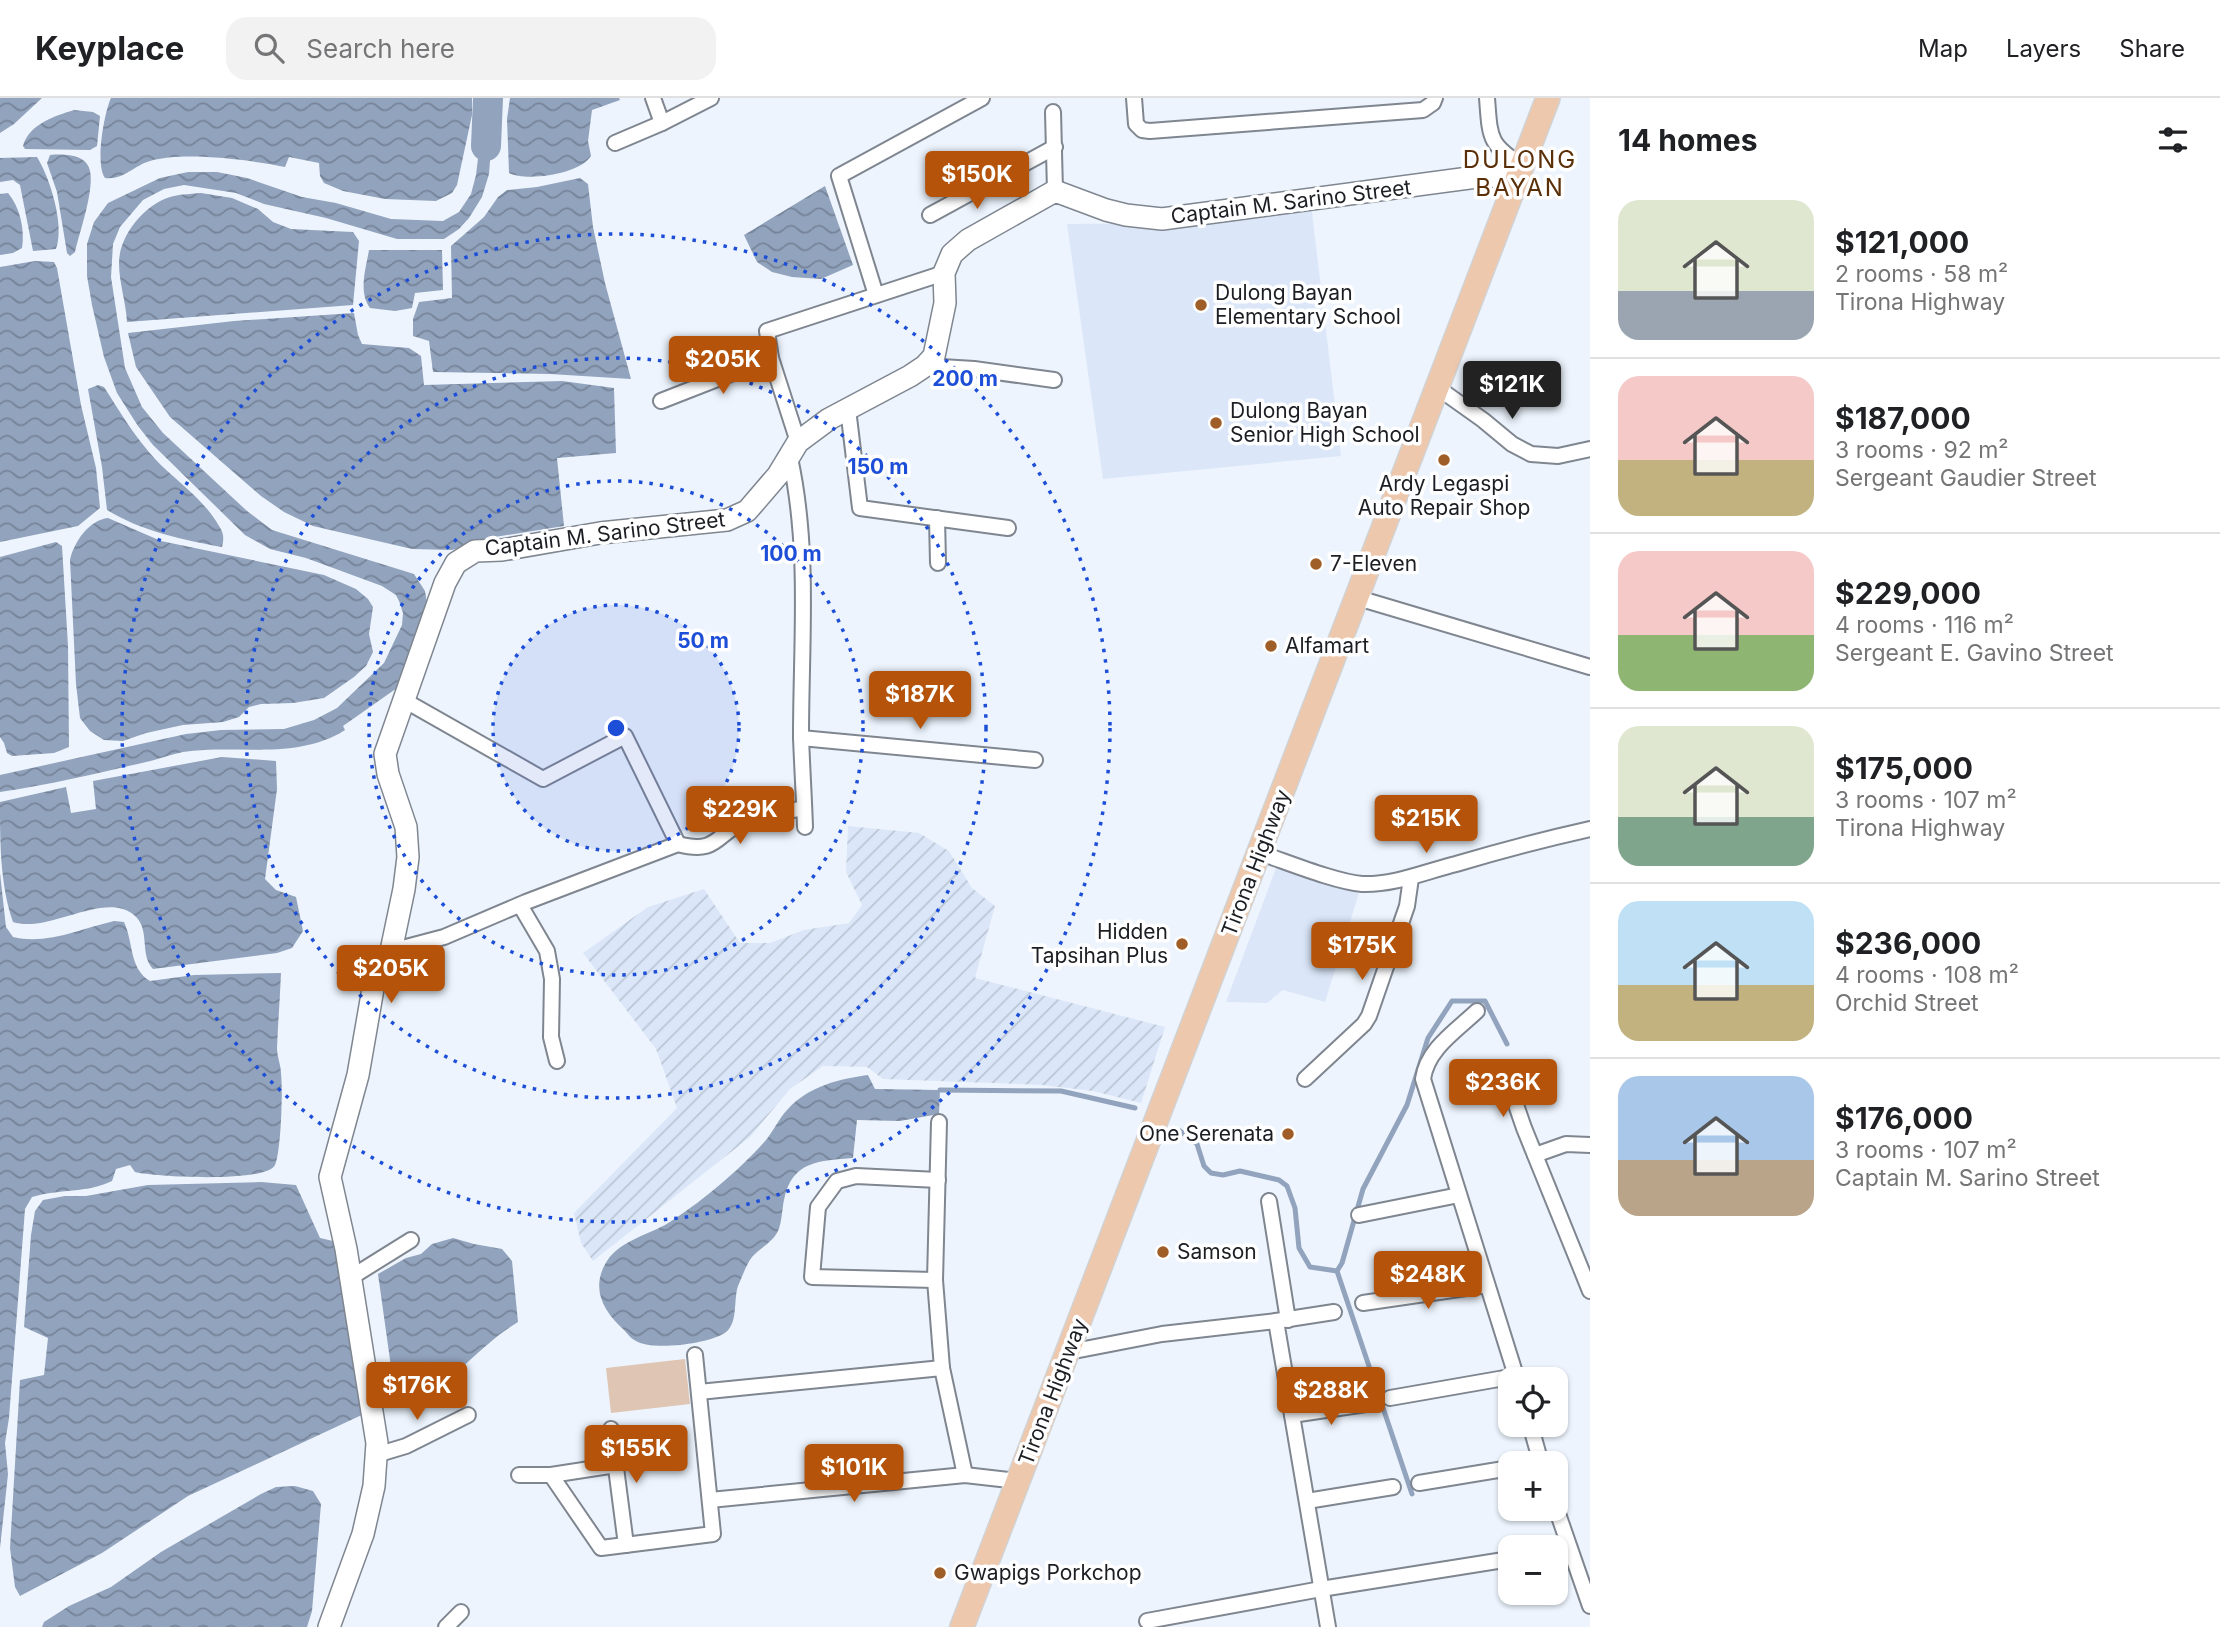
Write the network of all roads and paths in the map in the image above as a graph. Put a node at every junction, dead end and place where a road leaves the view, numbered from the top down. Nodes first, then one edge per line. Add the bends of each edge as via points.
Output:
1 (653, 98) edge
2 (711, 98) edge
3 (982, 98) edge
4 (1135, 98) edge
5 (1435, 98) edge
6 (1487, 98) edge
7 (1548, 98) edge
8 (1054, 112) dead end
9 (662, 123) junction
10 (615, 143) dead end
11 (1055, 147) junction
12 (1519, 171) junction
13 (1055, 191) junction
14 (930, 215) dead end
15 (944, 273) junction
16 (876, 295) junction
17 (771, 358) junction
18 (925, 366) junction
19 (1054, 380) dead end
20 (1438, 388) junction
21 (661, 401) dead end
22 (848, 409) junction
23 (1590, 449) edge
24 (794, 450) junction
25 (937, 518) junction
26 (1008, 528) dead end
27 (937, 563) dead end
28 (1358, 598) junction
29 (1590, 667) edge
30 (402, 699) junction
31 (801, 738) junction
32 (1035, 760) dead end
33 (804, 808) junction
34 (805, 827) dead end
35 (1590, 829) edge
36 (678, 844) junction
37 (1260, 853) junction
38 (1411, 878) junction
39 (520, 905) junction
40 (391, 951) junction
41 (1477, 1011) dead end
42 (557, 1061) dead end
43 (1504, 1070) dead end
44 (1305, 1079) dead end
45 (939, 1122) dead end
46 (1590, 1145) edge
47 (1535, 1155) junction
48 (938, 1180) junction
49 (1459, 1195) junction
50 (1269, 1201) dead end
51 (1359, 1215) dead end
52 (411, 1240) dead end
53 (350, 1278) junction
54 (935, 1280) junction
55 (1487, 1285) junction
56 (1590, 1290) edge
57 (1363, 1303) dead end
58 (1334, 1312) dead end
59 (1282, 1320) junction
60 (1069, 1352) junction
61 (695, 1355) dead end
62 (1513, 1367) edge
63 (942, 1368) junction
64 (1498, 1380) edge
65 (699, 1392) junction
66 (1390, 1398) dead end
67 (1366, 1404) dead end
68 (468, 1415) dead end
69 (1292, 1415) junction
70 (611, 1429) dead end
71 (376, 1455) junction
72 (616, 1465) junction
73 (1498, 1470) edge
74 (519, 1475) dead end
75 (551, 1475) junction
76 (965, 1475) junction
77 (1018, 1481) junction
78 (1419, 1483) dead end
79 (1393, 1487) dead end
80 (710, 1500) junction
81 (1307, 1501) junction
82 (626, 1545) junction
83 (1498, 1561) edge
84 (1568, 1563) edge
85 (1321, 1589) junction
86 (1590, 1606) edge
87 (461, 1612) dead end
88 (1147, 1621) dead end
89 (329, 1627) edge
90 (446, 1627) edge
91 (962, 1627) edge
92 (1328, 1627) edge

1 - 9 street
2 - 9 street
3 - 16 street via 839,176
4 - 5 street via 1136,124 1150,131 1423,110
6 - 12 street via 1492,140
7 - 12 main road, Tirona Highway
8 - 11 street
9 - 10 street
11 - 13 street
11 - 14 street
12 - 13 street, Captain M. Sarino Street via 1162,219 1106,210
12 - 20 main road, Tirona Highway
13 - 15 street via 968,240 952,254
15 - 16 street
15 - 18 street via 939,338 934,356
16 - 17 street via 766,331
17 - 21 street
17 - 24 street
18 - 19 street
18 - 22 street, Captain M. Sarino Street
20 - 23 street via 1531,454 1558,456
20 - 28 main road, Tirona Highway
22 - 24 street, Captain M. Sarino Street via 817,427
22 - 25 street via 860,508
24 - 30 street, Captain M. Sarino Street via 747,511 727,520 600,533 464,556 445,583
24 - 31 street via 804,579
25 - 26 street
25 - 27 street
28 - 29 street
28 - 37 main road, Tirona Highway
30 - 36 street via 543,779 625,736
30 - 40 street, Captain M. Sarino Street via 385,754 405,827 408,857
31 - 32 street
31 - 33 street
33 - 34 street
33 - 36 street via 748,819 702,848
35 - 38 street
36 - 39 street
37 - 38 street via 1359,884
37 - 60 main road, Tirona Highway
38 - 44 street via 1407,905 1364,1024
39 - 40 street via 444,937
39 - 42 street via 547,951 552,979 551,1037
40 - 53 street, Captain M. Sarino Street via 374,983 358,1075 330,1177
41 - 49 street via 1432,1053 1423,1079
43 - 47 street
45 - 48 street
46 - 47 street via 1566,1144
47 - 56 street
48 - 54 street
48 - 54 street via 856,1176 836,1181 818,1207 813,1278
49 - 51 street
49 - 55 street
50 - 59 street
52 - 53 street
53 - 71 street, Captain M. Sarino Street
54 - 63 street
55 - 57 street
55 - 62 street
58 - 59 street
59 - 60 street via 1162,1334
59 - 69 street
60 - 77 main road, Tirona Highway
61 - 65 street
63 - 65 street
63 - 76 street
64 - 66 street
65 - 80 street
67 - 69 street
68 - 71 street via 406,1446
69 - 81 street
70 - 72 street
71 - 89 street, Captain M. Sarino Street via 363,1534
72 - 75 street
72 - 82 street
73 - 78 street
74 - 75 street
75 - 82 street via 601,1548
76 - 77 street
76 - 80 street
77 - 91 main road, Tirona Highway
79 - 81 street
80 - 82 street via 713,1534
81 - 85 street
83 - 85 street
84 - 86 street
85 - 88 street
85 - 92 street
87 - 90 street

